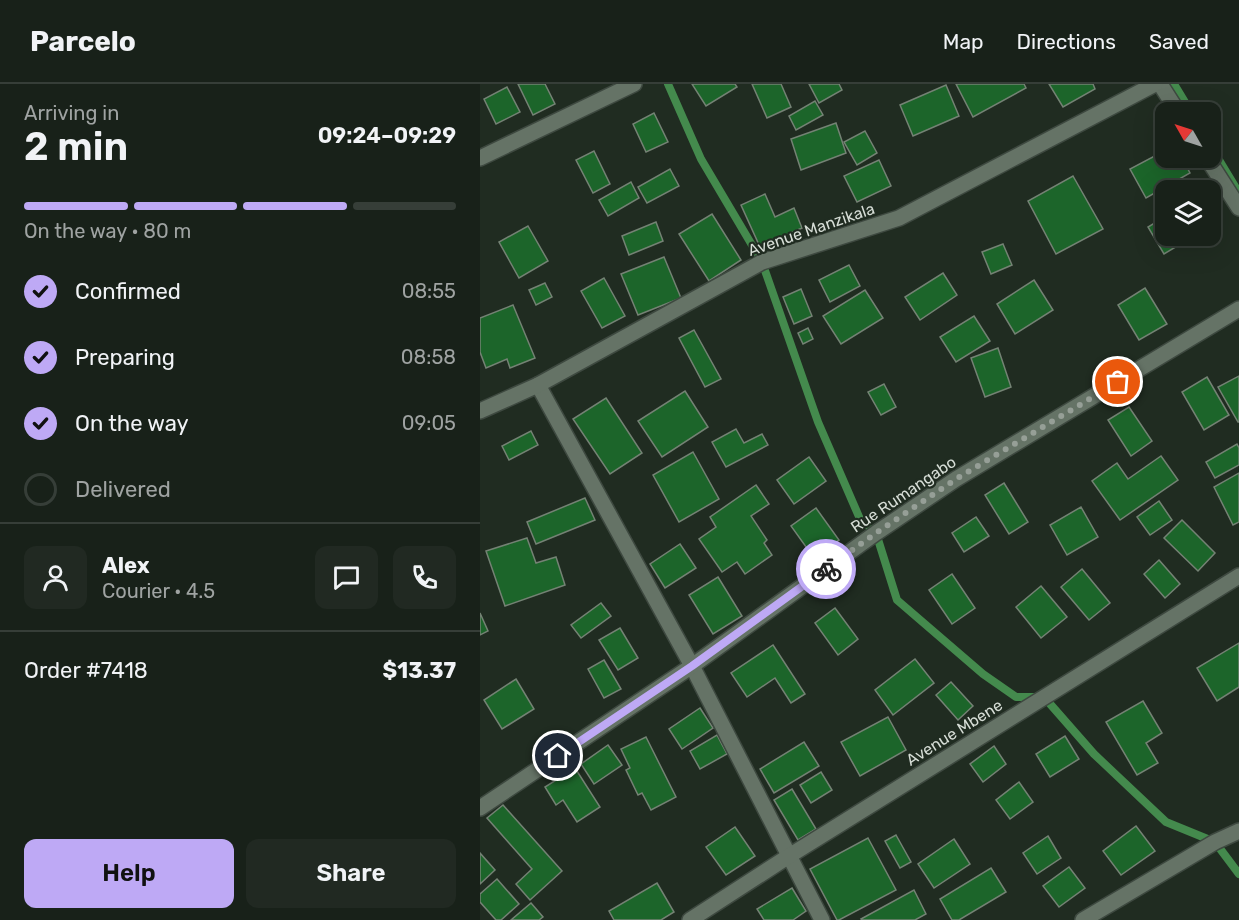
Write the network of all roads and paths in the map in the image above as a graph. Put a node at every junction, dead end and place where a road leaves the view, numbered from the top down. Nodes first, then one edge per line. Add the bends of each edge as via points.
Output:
1 (634, 84) edge
2 (1155, 84) edge
3 (1160, 84) edge
4 (1172, 102) edge
5 (480, 158) edge
6 (1213, 168) edge
7 (1239, 208) edge
8 (1239, 309) edge
9 (538, 385) junction
10 (480, 411) edge
11 (1239, 576) edge
12 (692, 666) junction
13 (480, 808) edge
14 (1239, 831) edge
15 (789, 856) junction
16 (690, 920) edge
17 (822, 920) edge
18 (1083, 920) edge

1 - 5 street
2 - 9 street, Avenue Manzikala via 899,218 762,262
3 - 4 street
6 - 7 street
8 - 12 street, Rue Rumangabo via 956,479
9 - 10 street, Avenue Manzikala
9 - 12 street
11 - 15 street, Avenue Mbene
12 - 13 street, Rue Rumangabo
12 - 15 street
14 - 18 street
15 - 16 street, Avenue Mbene
15 - 17 street

